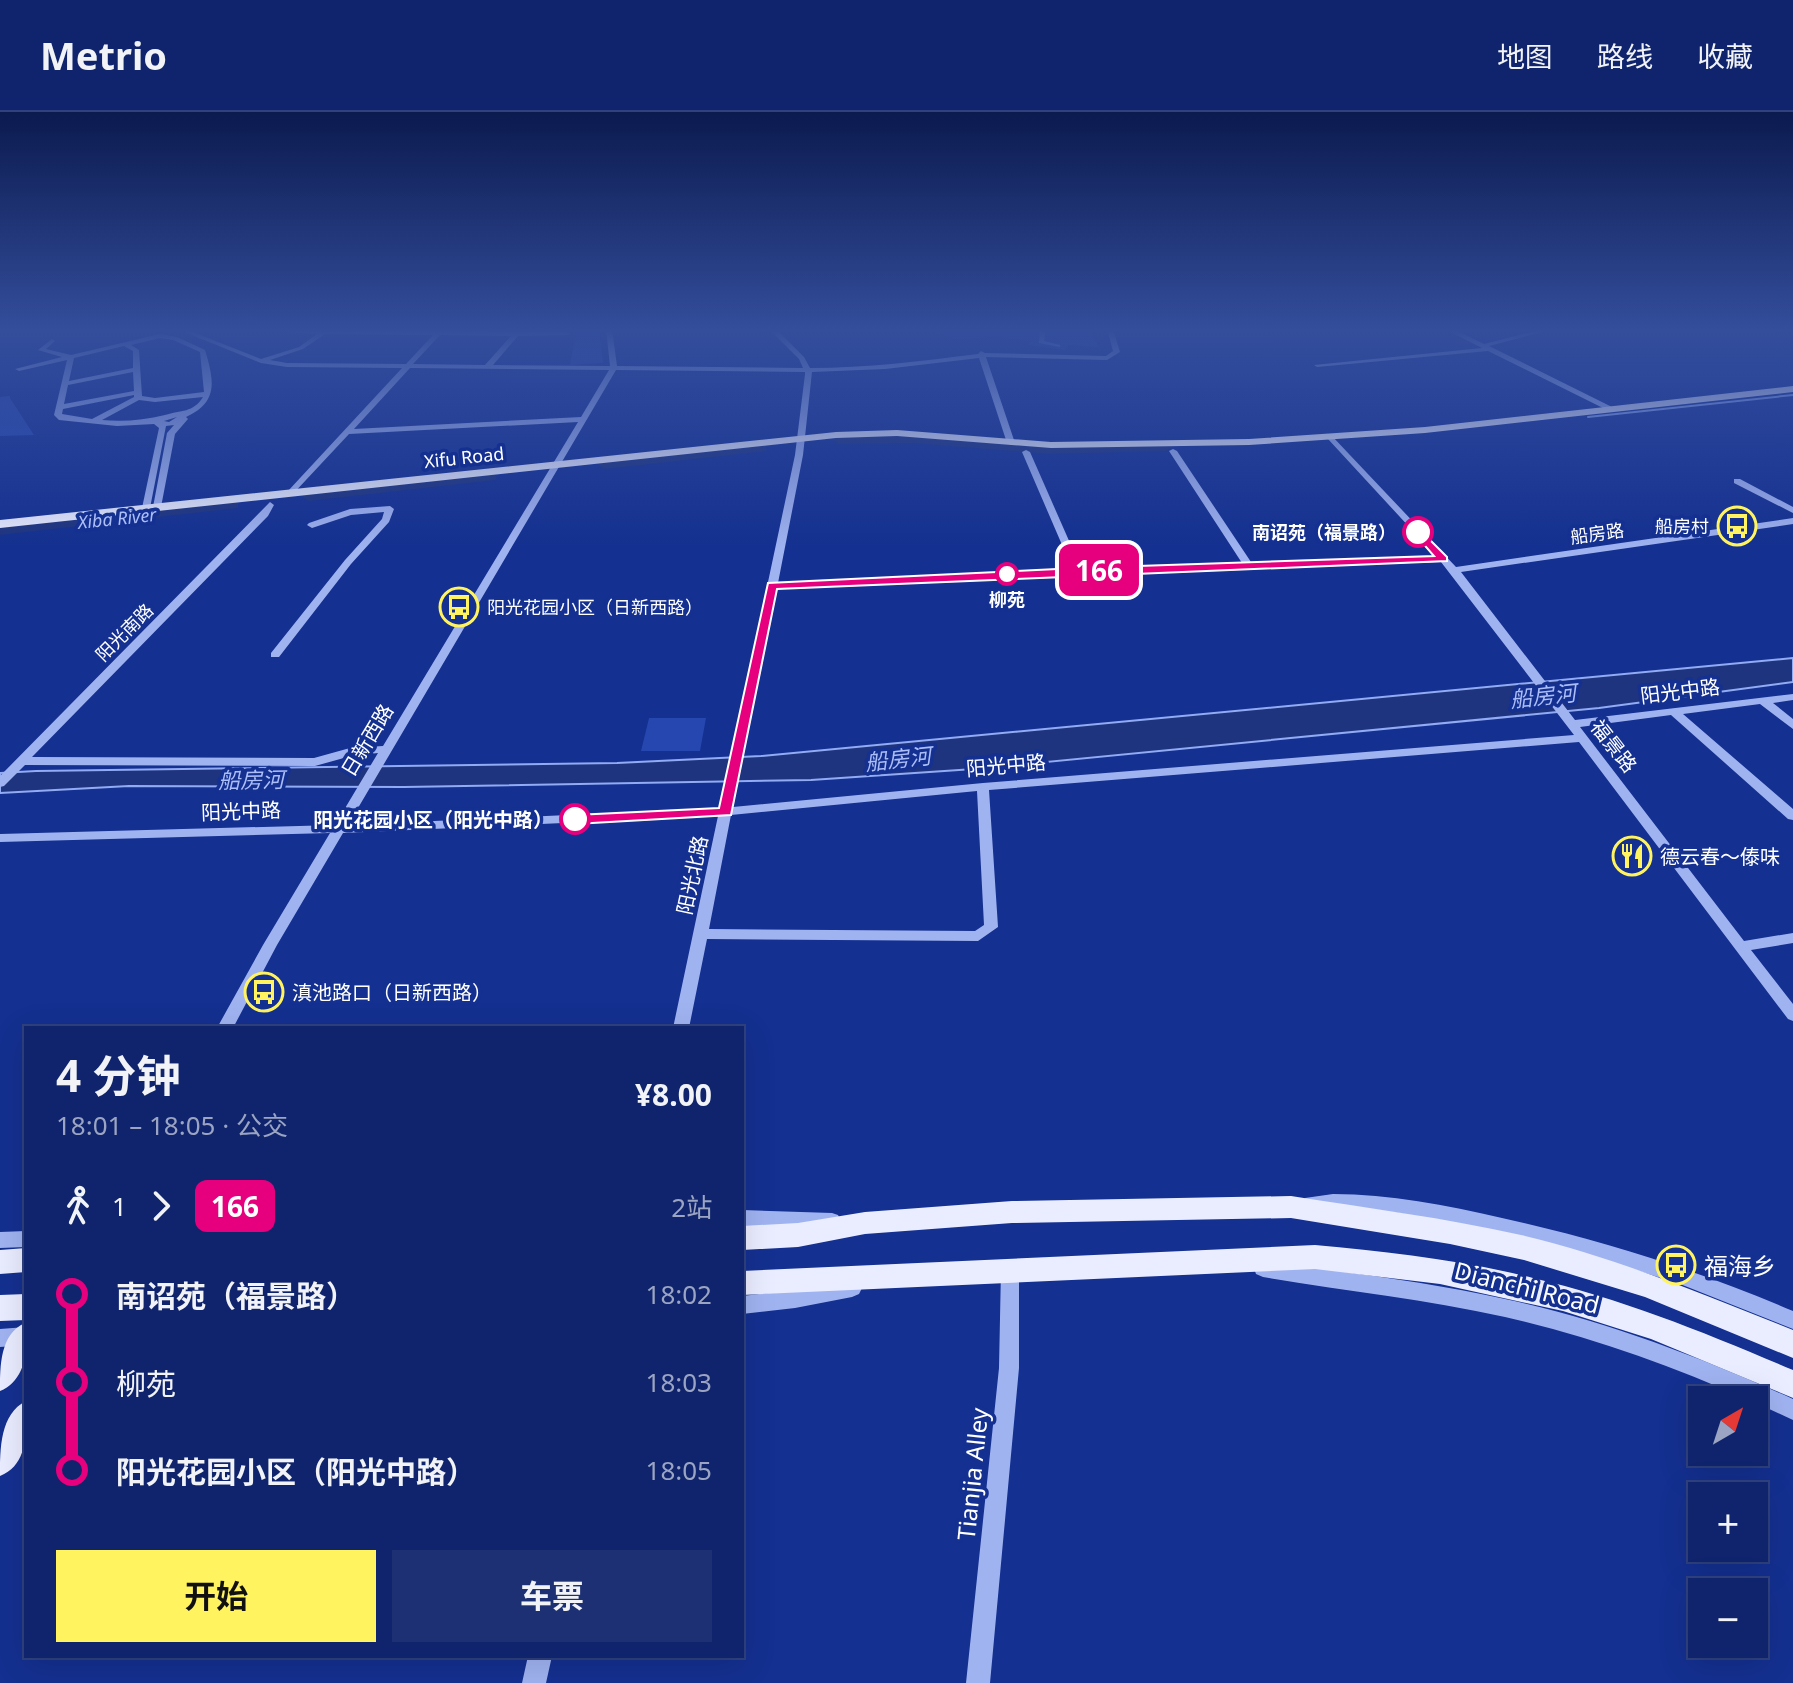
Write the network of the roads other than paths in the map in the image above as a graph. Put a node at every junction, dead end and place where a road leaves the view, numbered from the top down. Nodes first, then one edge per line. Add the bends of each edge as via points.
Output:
1 (61, 402) edge
2 (90, 402) edge
3 (126, 402) edge
4 (205, 402) edge
5 (374, 402) edge
6 (594, 402) edge
7 (807, 402) edge
8 (998, 402) edge
9 (1599, 402) edge
10 (1665, 402) edge
11 (1757, 402) edge
12 (60, 407) junction
13 (1610, 408) junction
14 (182, 418) junction
15 (584, 419) junction
16 (92, 422) junction
17 (158, 422) junction
18 (346, 432) junction
19 (1335, 441) junction
20 (1011, 443) junction
21 (800, 444) junction
22 (1173, 451) junction
23 (1026, 452) junction
24 (554, 471) junction
25 (1737, 481) dead end
26 (291, 493) junction
27 (270, 505) junction
28 (151, 508) junction
29 (1793, 510) edge
30 (1793, 521) edge
31 (0, 524) edge
32 (312, 525) dead end
33 (0, 534) edge
34 (1443, 559) junction
35 (1249, 566) junction
36 (1454, 570) junction
37 (1078, 571) junction
38 (772, 586) junction
39 (275, 655) dead end
40 (1793, 697) edge
41 (1762, 700) junction
42 (1674, 712) junction
43 (1568, 719) junction
44 (1793, 725) edge
45 (1583, 738) junction
46 (386, 749) junction
47 (20, 763) junction
48 (0, 783) edge
49 (983, 787) junction
50 (726, 812) junction
51 (1793, 816) edge
52 (341, 829) junction
53 (0, 838) edge
54 (700, 934) junction
55 (1793, 938) edge
56 (1742, 946) junction
57 (1793, 1015) edge
58 (226, 1026) edge
59 (681, 1026) edge
60 (1291, 1207) junction
61 (744, 1218) edge
62 (865, 1223) junction
63 (744, 1238) edge
64 (24, 1239) edge
65 (0, 1240) edge
66 (24, 1260) edge
67 (0, 1262) edge
68 (1235, 1262) junction
69 (1010, 1269) junction
70 (920, 1274) junction
71 (744, 1283) edge
72 (744, 1305) edge
73 (24, 1307) edge
74 (0, 1308) edge
75 (1793, 1320) edge
76 (19, 1336) edge
77 (1793, 1344) edge
78 (0, 1377) edge
79 (1793, 1384) edge
80 (1793, 1410) edge
81 (24, 1419) edge
82 (0, 1461) edge
83 (540, 1658) edge
84 (534, 1683) edge
85 (978, 1683) edge

1 - 12 street
2 - 12 street
3 - 16 street
4 - 14 street
5 - 18 street
6 - 15 street, 日新西路
7 - 21 street, 阳光北路
8 - 20 street
9 - 13 street
10 - 13 main road, Xifu Road
11 - 19 main road, Xifu Road
12 - 16 street via 62,418
13 - 19 main road, Xifu Road
14 - 17 street via 168,416
14 - 28 street via 171,433
15 - 18 street
15 - 24 street, 日新西路
16 - 17 street
17 - 28 street via 163,427
18 - 26 street
19 - 20 main road, Xifu Road
19 - 22 main road, Xifu Road
19 - 34 street, 福景路
20 - 21 main road, Xifu Road via 897,433
21 - 23 main road, Xifu Road via 894,442
21 - 24 main road, Xifu Road
21 - 38 street, 阳光北路
22 - 23 main road, Xifu Road
22 - 35 street
23 - 37 street
24 - 26 main road, Xifu Road
24 - 27 main road, Xifu Road
24 - 46 street, 日新西路
25 - 29 street
26 - 28 main road, Xifu Road
27 - 33 main road, Xifu Road
27 - 47 street, 阳光南路
28 - 31 main road, Xifu Road
30 - 36 street, 船房路
32 - 39 street via 350,512 390,509
34 - 35 street
34 - 36 street, 福景路
35 - 37 street
36 - 43 street, 福景路
37 - 38 street
38 - 50 street, 阳光北路
40 - 41 street, 阳光中路
41 - 42 street, 阳光中路
41 - 44 street
42 - 43 street, 阳光中路
42 - 51 street
43 - 45 street, 福景路
45 - 49 street, 阳光中路
45 - 56 street, 福景路
46 - 47 street via 315,762
46 - 52 street, 日新西路
47 - 48 street, 阳光南路
49 - 50 street, 阳光中路
49 - 54 street via 991,927 978,936
50 - 52 street, 阳光中路
50 - 54 street, 阳光北路
52 - 53 street, 阳光中路
52 - 58 street, 日新西路
54 - 59 street, 阳光北路
55 - 56 street
56 - 57 street, 福景路
60 - 62 main road, Dianchi Road via 1012,1212
60 - 75 street, Dianchi Road via 1339,1200 1432,1210 1547,1235 1663,1268
60 - 77 main road, Dianchi Road via 1524,1248 1648,1285
61 - 62 street, Dianchi Road
62 - 63 main road, Dianchi Road
64 - 65 street
66 - 67 main road
68 - 69 main road, Dianchi Road
68 - 79 main road, Dianchi Road via 1315,1257 1395,1264 1562,1297
68 - 80 street, Dianchi Road via 1464,1300 1557,1322 1661,1353
69 - 70 main road, Dianchi Road
69 - 85 street, Tianjia Alley via 1009,1368
70 - 71 main road, Dianchi Road
70 - 72 street, Dianchi Road
73 - 74 main road
76 - 78 main road
81 - 82 main road
83 - 84 street

